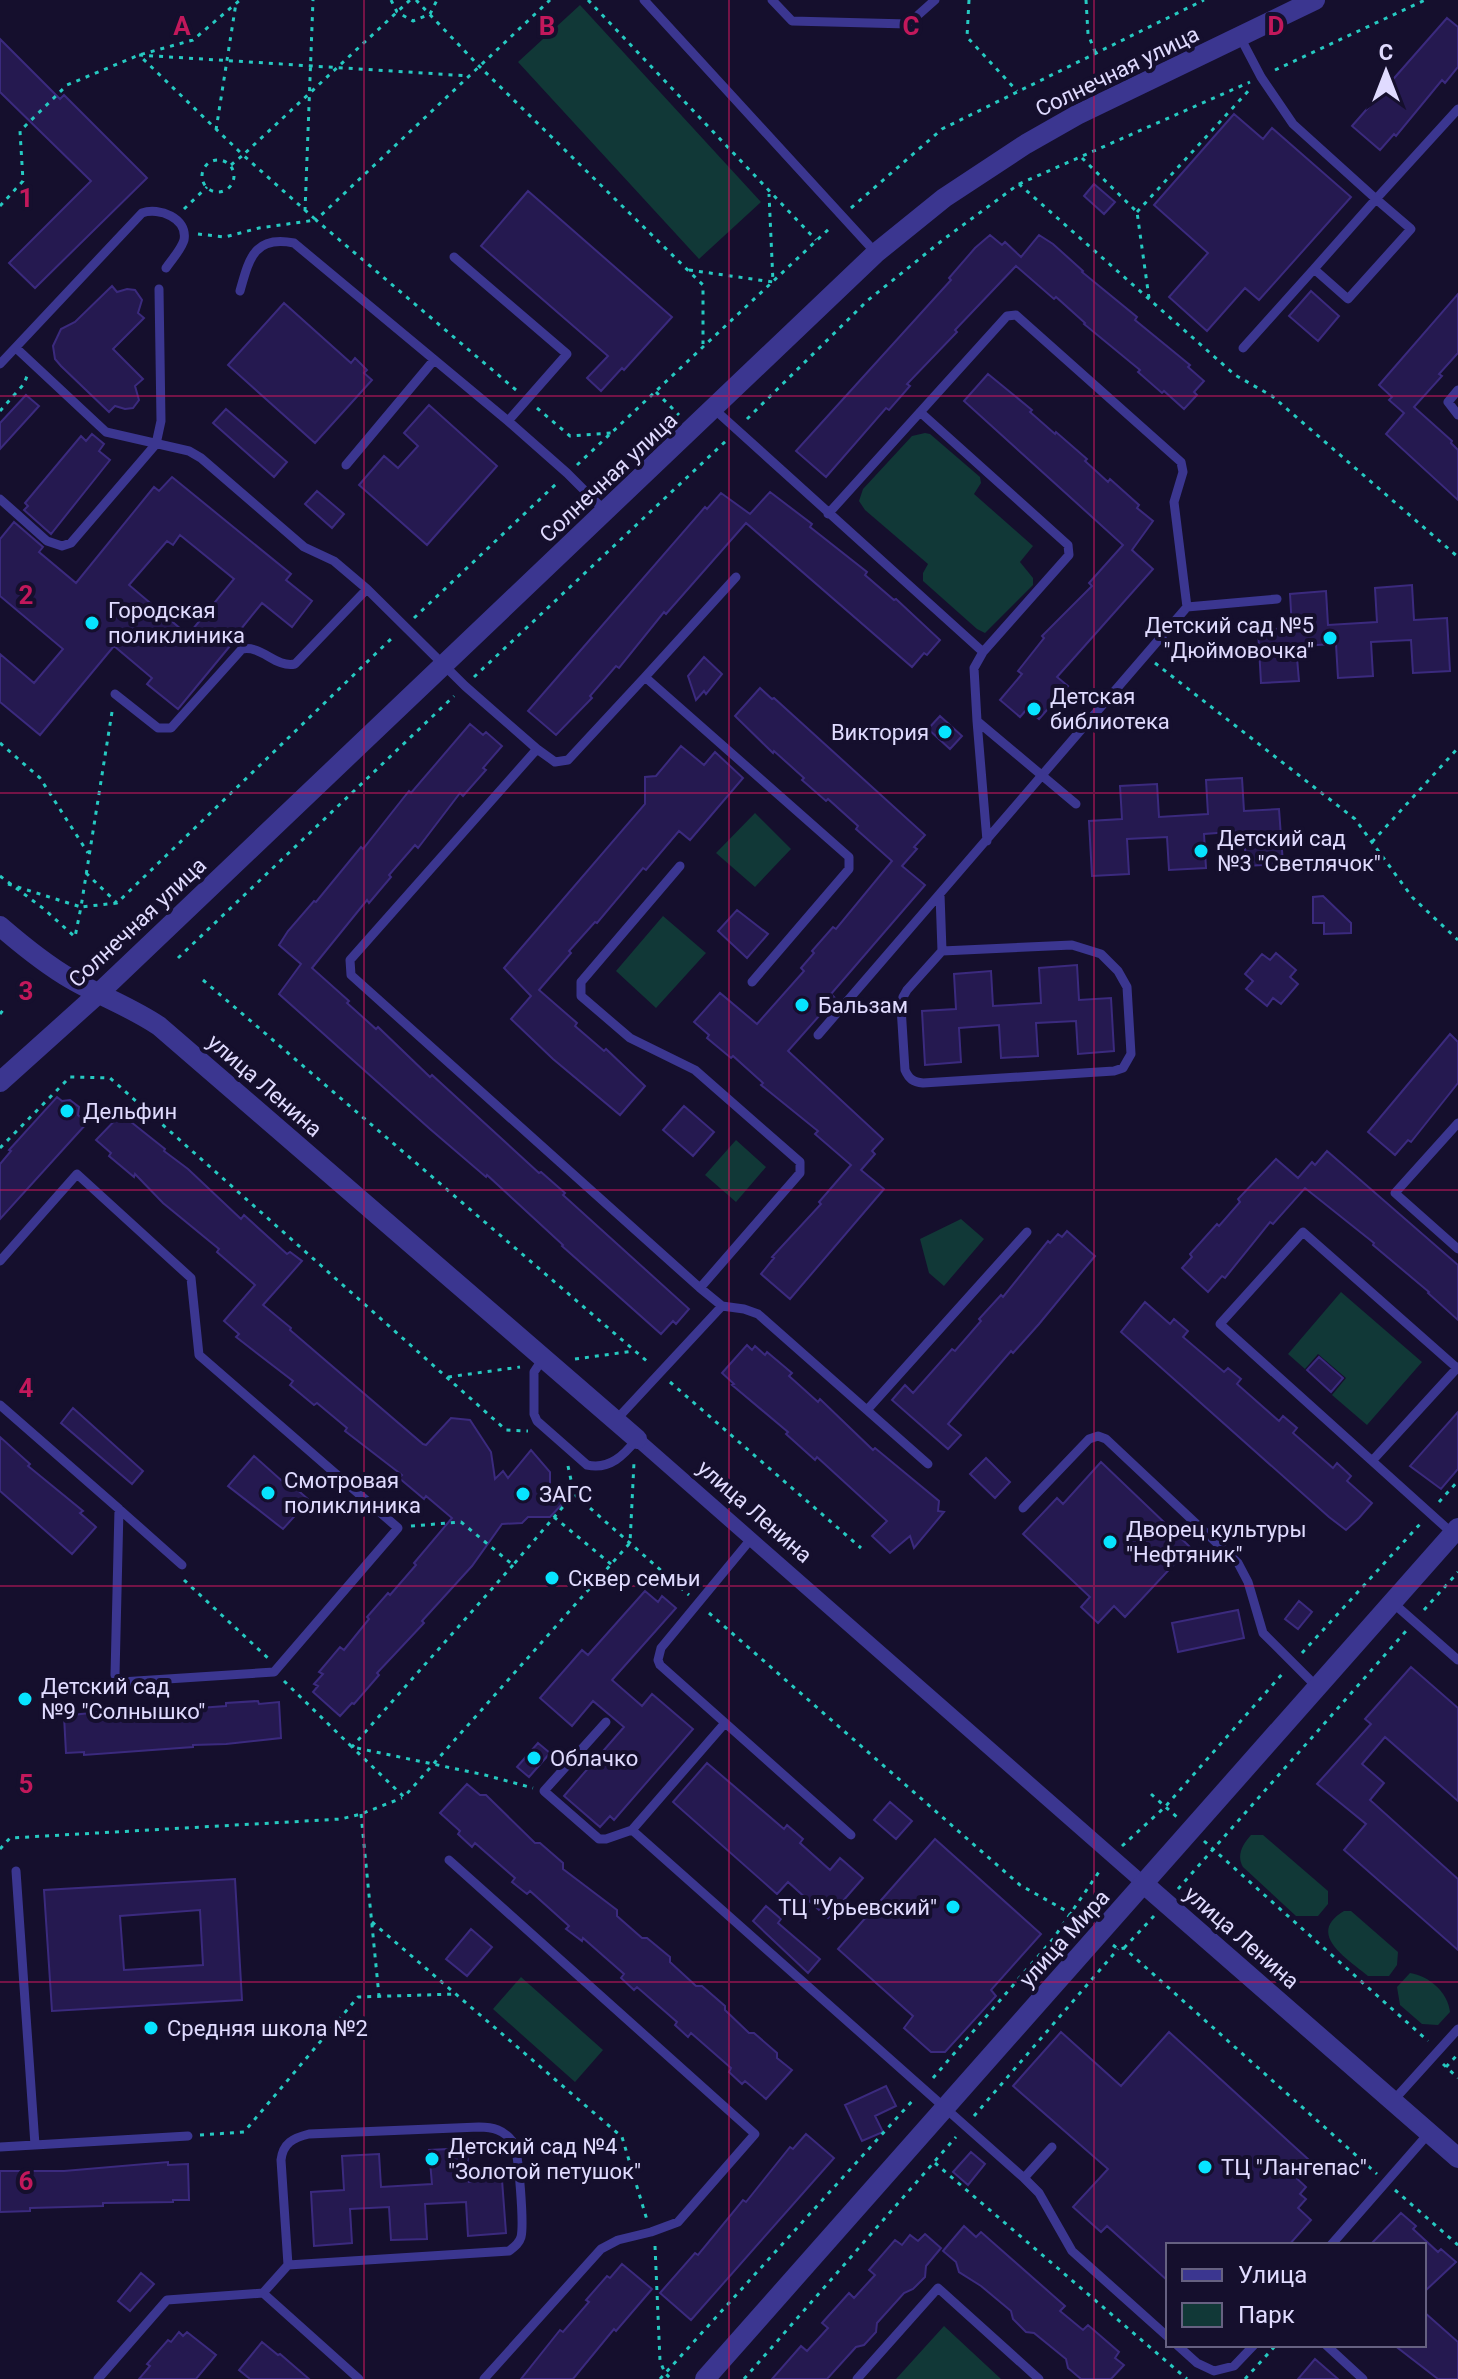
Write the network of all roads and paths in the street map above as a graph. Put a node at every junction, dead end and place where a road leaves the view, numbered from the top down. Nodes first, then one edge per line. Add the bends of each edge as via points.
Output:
1 (313, 0) edge
2 (391, 0) edge
3 (410, 0) edge
4 (416, 0) edge
5 (437, 0) edge
6 (550, 0) edge
7 (588, 0) edge
8 (644, 0) edge
9 (772, 0) edge
10 (935, 0) edge
11 (969, 0) edge
12 (1086, 0) edge
13 (1204, 0) edge
14 (1315, 0) edge
15 (1425, 0) edge
16 (238, 2) edge
17 (397, 12) junction
18 (430, 14) junction
19 (1240, 37) junction
20 (1096, 54) junction
21 (139, 55) junction
22 (227, 60) junction
23 (310, 66) junction
24 (479, 66) junction
25 (337, 67) junction
26 (470, 76) junction
27 (1261, 77) junction
28 (1017, 91) junction
29 (309, 93) junction
30 (1458, 109) edge
31 (216, 130) junction
32 (243, 155) junction
33 (1082, 158) junction
34 (231, 165) junction
35 (1019, 184) dead end
36 (207, 187) junction
37 (769, 192) junction
38 (1376, 199) junction
39 (0, 206) edge
40 (305, 211) junction
41 (1137, 212) junction
42 (842, 216) junction
43 (174, 219) junction
44 (316, 220) junction
45 (183, 230) junction
46 (816, 240) junction
47 (876, 253) junction
48 (454, 257) dead end
49 (166, 268) dead end
50 (1314, 269) junction
51 (689, 270) junction
52 (773, 282) junction
53 (159, 289) dead end
54 (240, 291) dead end
55 (1149, 299) dead end
56 (703, 347) junction
57 (16, 348) junction
58 (1243, 348) dead end
59 (434, 360) junction
60 (0, 364) edge
61 (29, 372) dead end
62 (1458, 390) edge
63 (526, 399) junction
64 (714, 409) junction
65 (0, 411) edge
66 (920, 412) junction
67 (1458, 415) edge
68 (508, 421) junction
69 (612, 433) junction
70 (156, 444) junction
71 (346, 465) dead end
72 (567, 473) junction
73 (4, 502) edge
74 (606, 512) junction
75 (0, 514) edge
76 (828, 514) junction
77 (736, 577) dead end
78 (367, 589) junction
79 (1277, 599) dead end
80 (1187, 607) junction
81 (405, 626) junction
82 (983, 652) junction
83 (1145, 655) junction
84 (444, 664) junction
85 (645, 677) junction
86 (115, 694) dead end
87 (112, 712) dead end
88 (977, 721) junction
89 (0, 743) edge
90 (1458, 748) edge
91 (537, 749) junction
92 (1042, 775) junction
93 (1076, 804) dead end
94 (987, 841) junction
95 (1372, 842) junction
96 (88, 853) junction
97 (680, 866) dead end
98 (86, 873) junction
99 (0, 876) edge
100 (8, 884) junction
101 (940, 894) junction
102 (117, 903) junction
103 (81, 907) junction
104 (0, 926) edge
105 (1458, 940) edge
106 (942, 951) junction
107 (203, 980) dead end
108 (752, 982) dead end
109 (99, 993) junction
110 (4, 1009) dead end
111 (0, 1014) edge
112 (818, 1035) dead end
113 (0, 1082) edge
114 (1458, 1123) edge
115 (0, 1148) edge
116 (1027, 1232) dead end
117 (1458, 1249) edge
118 (0, 1261) edge
119 (700, 1288) junction
120 (722, 1306) junction
121 (544, 1357) junction
122 (1458, 1367) edge
123 (660, 1373) junction
124 (671, 1382) junction
125 (663, 1392) dead end
126 (0, 1405) edge
127 (867, 1410) junction
128 (616, 1420) junction
129 (534, 1431) dead end
130 (637, 1439) junction
131 (1372, 1461) junction
132 (568, 1464) dead end
133 (928, 1464) dead end
134 (1458, 1481) edge
135 (574, 1494) junction
136 (1023, 1508) dead end
137 (119, 1509) junction
138 (1430, 1513) junction
139 (554, 1517) junction
140 (398, 1528) junction
141 (1455, 1531) edge
142 (751, 1539) junction
143 (630, 1543) junction
144 (861, 1548) dead end
145 (182, 1565) joint
146 (513, 1565) junction
147 (612, 1565) junction
148 (1458, 1572) edge
149 (1392, 1602) junction
150 (698, 1603) junction
151 (1414, 1622) junction
152 (1458, 1660) edge
153 (1292, 1663) junction
154 (277, 1670) junction
155 (1317, 1687) junction
156 (606, 1722) dead end
157 (725, 1723) junction
158 (352, 1747) junction
159 (434, 1764) junction
160 (544, 1791) junction
161 (1151, 1794) dead end
162 (404, 1797) junction
163 (1165, 1807) junction
164 (361, 1814) junction
165 (632, 1830) junction
166 (1192, 1830) junction
167 (851, 1835) dead end
168 (0, 1849) edge
169 (1213, 1850) junction
170 (449, 1860) dead end
171 (16, 1871) dead end
172 (1144, 1884) junction
173 (1166, 1903) junction
174 (372, 1922) junction
175 (1100, 1934) junction
176 (1121, 1949) junction
177 (457, 1994) junction
178 (379, 1996) junction
179 (1458, 2029) edge
180 (1436, 2054) junction
181 (1458, 2054) edge
182 (1446, 2067) junction
183 (1458, 2078) edge
184 (1393, 2101) junction
185 (944, 2108) junction
186 (965, 2127) junction
187 (1429, 2133) junction
188 (188, 2136) joint
189 (35, 2145) junction
190 (0, 2147) edge
191 (1052, 2147) dead end
192 (1458, 2158) edge
193 (934, 2163) junction
194 (1024, 2178) junction
195 (1386, 2182) junction
196 (651, 2232) junction
197 (1333, 2243) edge
198 (1458, 2245) edge
199 (288, 2265) junction
200 (263, 2293) junction
201 (1166, 2335) edge
202 (1179, 2347) edge
203 (1252, 2347) edge
204 (1274, 2347) edge
205 (1328, 2347) edge
206 (98, 2379) edge
207 (359, 2379) edge
208 (484, 2379) edge
209 (671, 2379) edge
210 (705, 2379) edge
211 (744, 2379) edge
212 (857, 2379) edge
213 (1039, 2379) edge
214 (1187, 2379) edge
215 (1245, 2379) edge
216 (1363, 2379) edge

1 - 23 path
2 - 17 path
3 - 17 path
4 - 18 path
5 - 18 path
6 - 24 path
7 - 37 path
8 - 42 lane
9 - 10 lane via 792,21 908,24
11 - 28 path via 967,37
12 - 20 path via 1088,34
13 - 20 path
14 - 19 street, Солнечная улица
15 - 27 path
16 - 21 path via 193,40
16 - 22 path
17 - 18 path via 413,21
17 - 25 path
18 - 24 path
19 - 27 lane
19 - 47 street, Солнечная улица via 993,163
20 - 28 path
21 - 22 path
21 - 31 path
21 - 39 path via 67,85 20,131 23,181
22 - 23 path
22 - 31 path
23 - 25 path
23 - 29 path
24 - 26 path
24 - 51 path
25 - 26 path
25 - 29 path
26 - 44 path
27 - 33 path
27 - 38 lane via 1293,124
27 - 41 path
28 - 42 path via 942,129
29 - 32 path
29 - 40 path
30 - 38 lane
31 - 32 path
32 - 34 path
32 - 40 path
33 - 35 path
33 - 41 path
34 - 36 path via 235,172 230,188 214,192
34 - 36 path via 224,160 207,164 202,179
36 - 43 path
37 - 46 path
37 - 52 path
38 - 50 lane
38 - 50 lane via 1411,229 1348,299
40 - 44 path
41 - 55 path
42 - 46 path
42 - 47 lane
43 - 45 lane
43 - 57 lane via 165,211 142,213
44 - 45 path via 225,237
44 - 63 path
45 - 49 lane via 182,245
46 - 52 path
47 - 64 street, Солнечная улица
48 - 63 lane via 567,354
50 - 58 lane
51 - 52 path
51 - 56 path via 703,285
52 - 56 path
53 - 70 lane via 161,421
54 - 59 lane via 250,258 260,246 294,243
56 - 69 path
57 - 60 lane
57 - 70 lane via 106,432
59 - 68 lane
59 - 71 lane
61 - 65 path
62 - 67 lane via 1448,402
63 - 68 lane
63 - 69 path via 570,436
64 - 74 street, Солнечная улица
64 - 76 lane
66 - 76 lane
66 - 80 lane via 1007,316 1016,315 1181,462 1174,502
66 - 82 lane via 1068,545 1069,555
68 - 72 lane
69 - 72 path
70 - 73 lane via 71,543 47,541
70 - 78 lane via 201,458 304,547 334,561
72 - 74 lane
72 - 81 path
73 - 75 lane
74 - 84 street, Солнечная улица
76 - 82 lane
77 - 85 lane
78 - 81 lane
78 - 86 lane via 295,664 285,666 252,647 242,649 171,728 158,728
79 - 80 lane
80 - 83 lane
81 - 84 lane
81 - 102 path
82 - 88 lane via 974,668
83 - 92 lane
83 - 95 path via 1355,819
84 - 91 lane
84 - 109 street, Солнечная улица
85 - 91 lane via 568,760 555,762
85 - 108 lane via 849,857 849,869
87 - 96 path
88 - 92 lane
88 - 94 lane
89 - 96 path via 40,778
90 - 95 path
91 - 119 lane via 350,960 351,975
92 - 93 lane
92 - 94 lane
94 - 101 lane
95 - 105 path via 1412,897
96 - 98 path
97 - 119 lane via 581,982 581,996 630,1038 695,1070 800,1162 800,1173
98 - 102 path
98 - 103 path
99 - 100 path
100 - 103 path
100 - 103 path via 75,937
101 - 106 lane
101 - 112 lane
102 - 103 path
104 - 109 street, улица Ленина via 49,965
106 - 106 lane via 903,997 905,1070 915,1082 1114,1071 1128,1062 1127,987 1101,954 1072,945
107 - 123 path
109 - 113 street, Солнечная улица
109 - 121 street, улица Ленина via 171,1035
110 - 111 path
114 - 117 lane via 1395,1193
115 - 129 path via 70,1077 110,1078 506,1430
116 - 127 lane
118 - 140 lane via 77,1174 191,1278 199,1355
119 - 120 lane
120 - 123 lane
120 - 127 lane via 758,1314
121 - 128 street, улица Ленина
121 - 130 lane via 534,1372 537,1421 594,1467 615,1462
122 - 131 lane
122 - 131 lane via 1303,1232 1220,1324
123 - 124 path
123 - 128 lane
124 - 125 path
124 - 144 path
126 - 137 lane
127 - 133 lane
128 - 130 street, улица Ленина
130 - 142 street, улица Ленина
130 - 143 path
131 - 138 lane
132 - 135 path
134 - 138 path
135 - 139 path
135 - 143 path
136 - 153 lane via 1089,1439 1106,1439 1238,1563 1263,1633
137 - 145 lane
137 - 154 lane via 115,1675 121,1682
138 - 141 lane
138 - 153 path
139 - 146 path
139 - 147 path
140 - 146 path via 461,1522
140 - 154 lane
141 - 149 street, улица Мира
142 - 150 lane
142 - 172 street, улица Ленина
143 - 147 path
143 - 150 path
145 - 154 path via 181,1577
146 - 158 path
147 - 159 path
148 - 151 path
149 - 151 lane
149 - 155 street, улица Мира
150 - 157 lane via 661,1648 658,1660
150 - 175 path via 1020,1885
151 - 152 lane
151 - 169 path
153 - 155 lane
153 - 163 path
154 - 158 path
155 - 166 street, улица Мира
156 - 160 lane
157 - 165 lane
157 - 167 lane
158 - 159 path
158 - 162 path
159 - 160 path
159 - 162 path
160 - 165 lane via 599,1839
161 - 163 path
162 - 164 path
163 - 166 path
164 - 168 path via 10,1838
164 - 174 path
165 - 185 lane
166 - 169 path
166 - 172 street, улица Мира
169 - 173 path
169 - 180 path via 1431,2043
170 - 196 lane via 755,2134 678,2222
171 - 189 lane
172 - 173 street, улица Ленина
172 - 175 street, улица Мира
173 - 176 path
173 - 184 street, улица Ленина
174 - 177 path
174 - 178 path
175 - 176 path
175 - 185 street, улица Мира
176 - 186 path
176 - 195 path
177 - 178 path
177 - 196 path via 622,2137
178 - 188 path via 358,1997 244,2132
179 - 180 lane
180 - 182 path
180 - 184 lane
181 - 182 path
182 - 183 path
184 - 187 street, улица Ленина
185 - 186 lane
185 - 210 street, улица Мира
186 - 193 path
186 - 194 lane
187 - 192 street, улица Ленина
187 - 195 lane
188 - 189 lane
189 - 190 lane
191 - 194 lane
193 - 211 path
193 - 214 path
194 - 201 lane via 1039,2193 1072,2251
195 - 197 lane
195 - 198 path
196 - 208 lane via 601,2249
196 - 209 path via 657,2253 660,2361
199 - 199 lane via 509,2251 519,2242 522,2229 514,2143 498,2130 479,2127 293,2139 281,2160
199 - 200 lane
200 - 206 lane via 167,2300
200 - 207 lane
202 - 203 lane via 1214,2371 1234,2366
204 - 215 path
205 - 216 lane
212 - 213 lane via 938,2288

